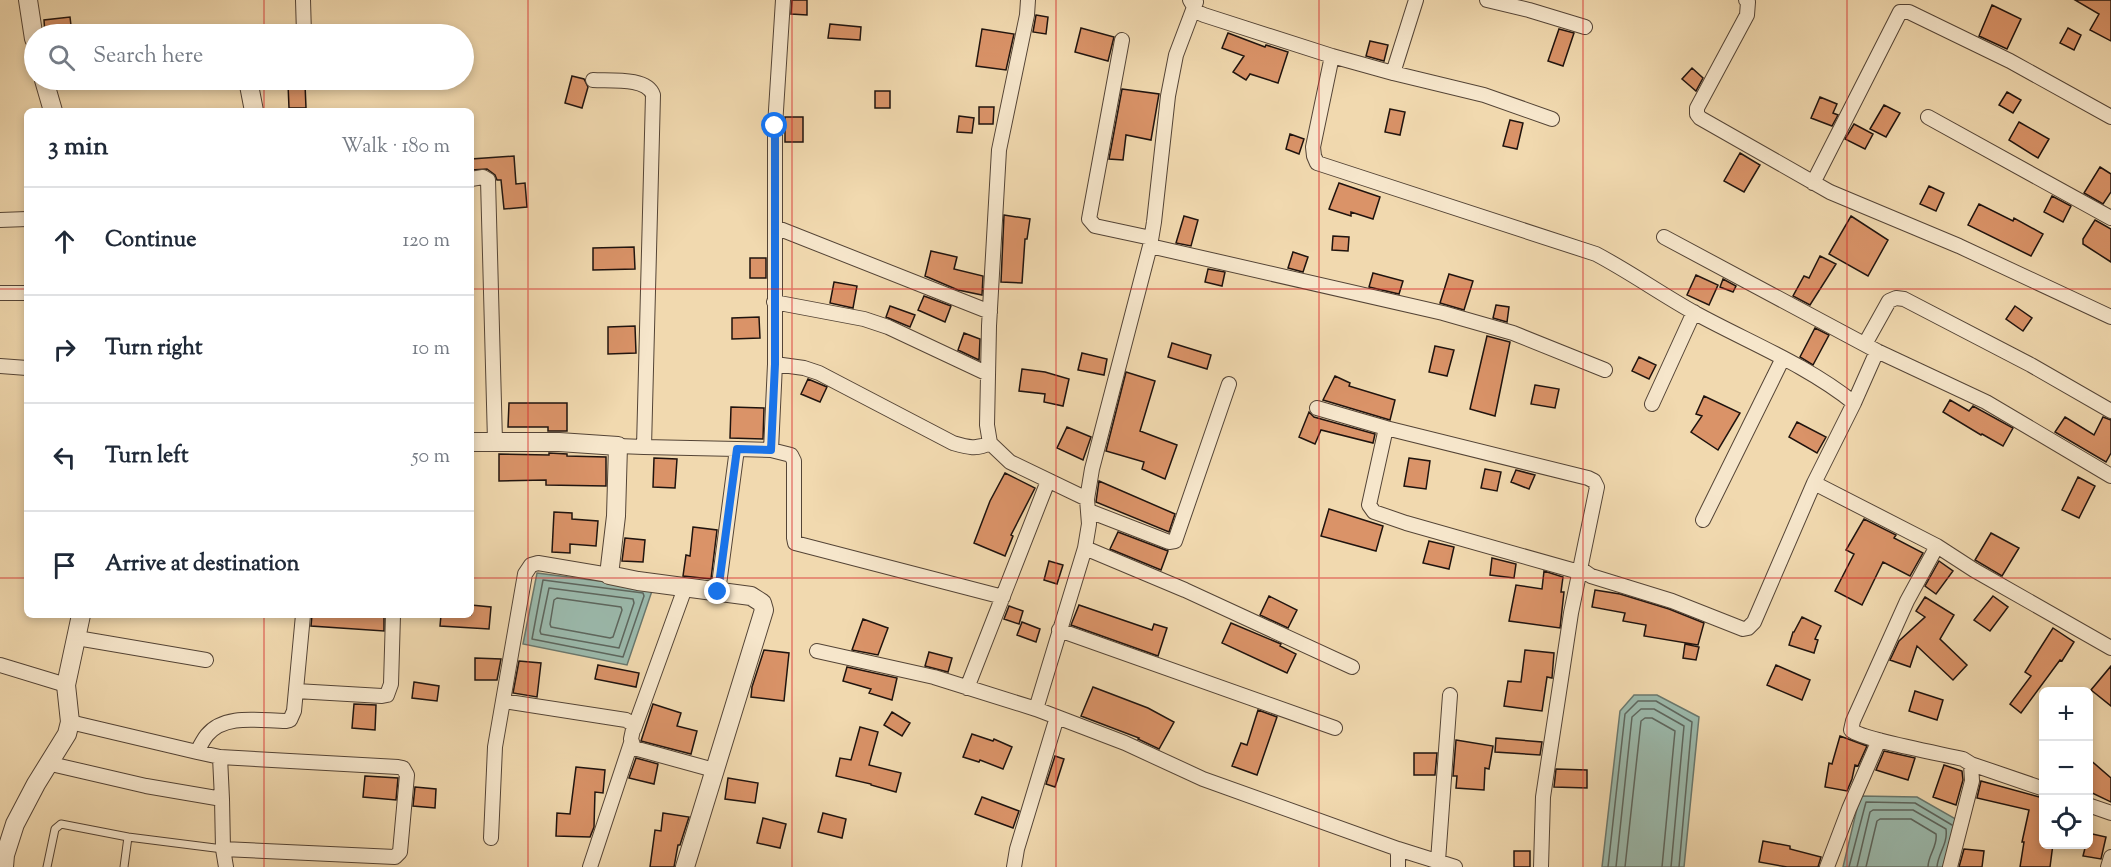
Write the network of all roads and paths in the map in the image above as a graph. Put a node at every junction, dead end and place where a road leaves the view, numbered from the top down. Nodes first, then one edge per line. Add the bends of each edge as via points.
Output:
1 (28, 0) edge
2 (303, 0) edge
3 (783, 0) edge
4 (1028, 0) edge
5 (1416, 0) edge
6 (1486, 0) edge
7 (1746, 0) edge
8 (1193, 2) edge
9 (32, 24) edge
10 (304, 24) edge
11 (1585, 27) dead end
12 (1122, 40) dead end
13 (1332, 56) junction
14 (1393, 73) junction
15 (593, 80) dead end
16 (47, 90) edge
17 (250, 90) edge
18 (52, 108) edge
19 (253, 108) edge
20 (1928, 117) dead end
21 (2111, 117) edge
22 (1552, 118) dead end
23 (474, 178) edge
24 (1813, 183) junction
25 (2111, 218) edge
26 (24, 219) edge
27 (0, 220) edge
28 (775, 227) junction
29 (1664, 237) dead end
30 (1150, 242) junction
31 (0, 293) edge
32 (24, 293) edge
33 (774, 302) junction
34 (990, 312) junction
35 (1694, 312) junction
36 (2111, 317) edge
37 (1865, 344) junction
38 (1877, 351) junction
39 (1783, 358) junction
40 (775, 364) junction
41 (0, 366) edge
42 (24, 368) edge
43 (1605, 370) dead end
44 (988, 374) junction
45 (1229, 384) dead end
46 (1854, 403) junction
47 (1652, 404) dead end
48 (1317, 408) dead end
49 (2111, 411) edge
50 (1386, 428) junction
51 (495, 441) junction
52 (474, 442) edge
53 (990, 443) junction
54 (618, 446) junction
55 (644, 447) junction
56 (737, 449) junction
57 (771, 450) junction
58 (2111, 476) edge
59 (1048, 481) junction
60 (1814, 483) junction
61 (1088, 505) junction
62 (1703, 520) dead end
63 (1937, 546) junction
64 (1085, 548) junction
65 (1581, 569) junction
66 (609, 575) junction
67 (685, 588) junction
68 (718, 592) junction
69 (1003, 597) junction
70 (80, 618) edge
71 (303, 618) edge
72 (393, 618) edge
73 (1059, 630) junction
74 (77, 638) junction
75 (2111, 648) edge
76 (817, 651) dead end
77 (206, 660) dead end
78 (0, 665) edge
79 (1352, 667) dead end
80 (66, 685) junction
81 (968, 688) junction
82 (296, 691) junction
83 (1450, 694) dead end
84 (503, 701) junction
85 (1036, 709) junction
86 (1057, 717) junction
87 (70, 722) junction
88 (1335, 728) dead end
89 (634, 729) junction
90 (1879, 740) junction
91 (631, 744) junction
92 (197, 752) junction
93 (220, 757) junction
94 (51, 764) junction
95 (1971, 764) junction
96 (714, 770) junction
97 (2039, 788) edge
98 (222, 799) junction
99 (2093, 807) edge
100 (2111, 813) edge
101 (128, 837) junction
102 (491, 838) dead end
103 (223, 849) junction
104 (1398, 849) junction
105 (2111, 857) edge
106 (1438, 861) junction
107 (4, 867) edge
108 (47, 867) edge
109 (124, 867) edge
110 (226, 867) edge
111 (590, 867) edge
112 (685, 867) edge
113 (1014, 867) edge
114 (1398, 867) edge
115 (1455, 867) edge
116 (1541, 867) edge
117 (1827, 867) edge
118 (1950, 867) edge
119 (2108, 867) edge

1 - 9 street
2 - 10 street
3 - 28 street via 775,126
4 - 34 street via 999,150
5 - 14 street
6 - 11 street
7 - 24 street via 1747,15 1697,114
8 - 13 street via 1204,15
8 - 30 street via 1168,96
12 - 30 street via 1089,219 1095,226
13 - 14 street
13 - 35 street via 1313,147 1317,163 1596,254
14 - 22 street via 1484,95
15 - 55 street via 642,83 653,95
16 - 18 street
17 - 19 street
20 - 25 street
21 - 24 street via 2010,61 1909,12 1900,12
23 - 51 street via 488,180
24 - 36 street
26 - 27 street
28 - 33 street
28 - 34 street
29 - 37 street
30 - 43 street via 1443,313 1513,333
30 - 61 street via 1092,469
31 - 32 street
33 - 40 street
33 - 44 street via 888,327
34 - 44 street
35 - 39 street
35 - 47 street
37 - 38 street
37 - 49 street via 1888,302 1904,299
38 - 46 street
38 - 58 street via 1986,402
39 - 46 street
39 - 62 street
40 - 53 street via 819,373 953,443 972,448
40 - 57 street
41 - 42 street
44 - 53 street
45 - 61 street via 1175,540 1169,542
46 - 60 street
48 - 50 street
50 - 65 street via 1371,510 1572,570
50 - 65 street via 1594,481 1597,496
51 - 52 street
51 - 54 street
53 - 59 street via 1010,462
54 - 55 street
54 - 66 street
55 - 56 street
56 - 57 street
56 - 68 street
57 - 69 street via 791,456 794,461 795,543
59 - 61 street
59 - 69 street
60 - 63 street
60 - 65 street via 1759,612 1748,628 1591,576
61 - 64 street
63 - 75 street
63 - 90 street via 1907,601 1851,727 1854,733
64 - 73 street
64 - 79 street
65 - 116 street via 1543,797
66 - 67 street
66 - 84 street via 538,563 528,568
67 - 68 street
67 - 89 street
68 - 96 street via 756,598 764,610
69 - 81 street
70 - 74 street
71 - 82 street
72 - 82 street via 391,684 387,694
73 - 85 street
73 - 88 street
74 - 77 street
74 - 80 street
76 - 81 street
78 - 80 street
80 - 87 street
81 - 85 street
82 - 92 street via 290,720 234,720 219,725
83 - 106 street
84 - 89 street via 626,720 632,722
84 - 102 street via 495,747
85 - 86 street
86 - 104 street via 1203,779
86 - 113 street
87 - 92 street
87 - 94 street
89 - 91 street
90 - 95 street
90 - 117 street
91 - 96 street via 639,750
91 - 111 street
92 - 93 street
93 - 98 street
93 - 103 street via 398,767 407,775 400,852 395,857
94 - 98 street
94 - 107 street via 15,824
95 - 97 street
95 - 118 street via 1972,781
96 - 112 street
98 - 103 street
99 - 100 street
101 - 103 lane
101 - 108 lane via 61,824 55,829
101 - 109 lane
103 - 110 street
104 - 106 street
104 - 114 street
105 - 119 street
106 - 115 street

